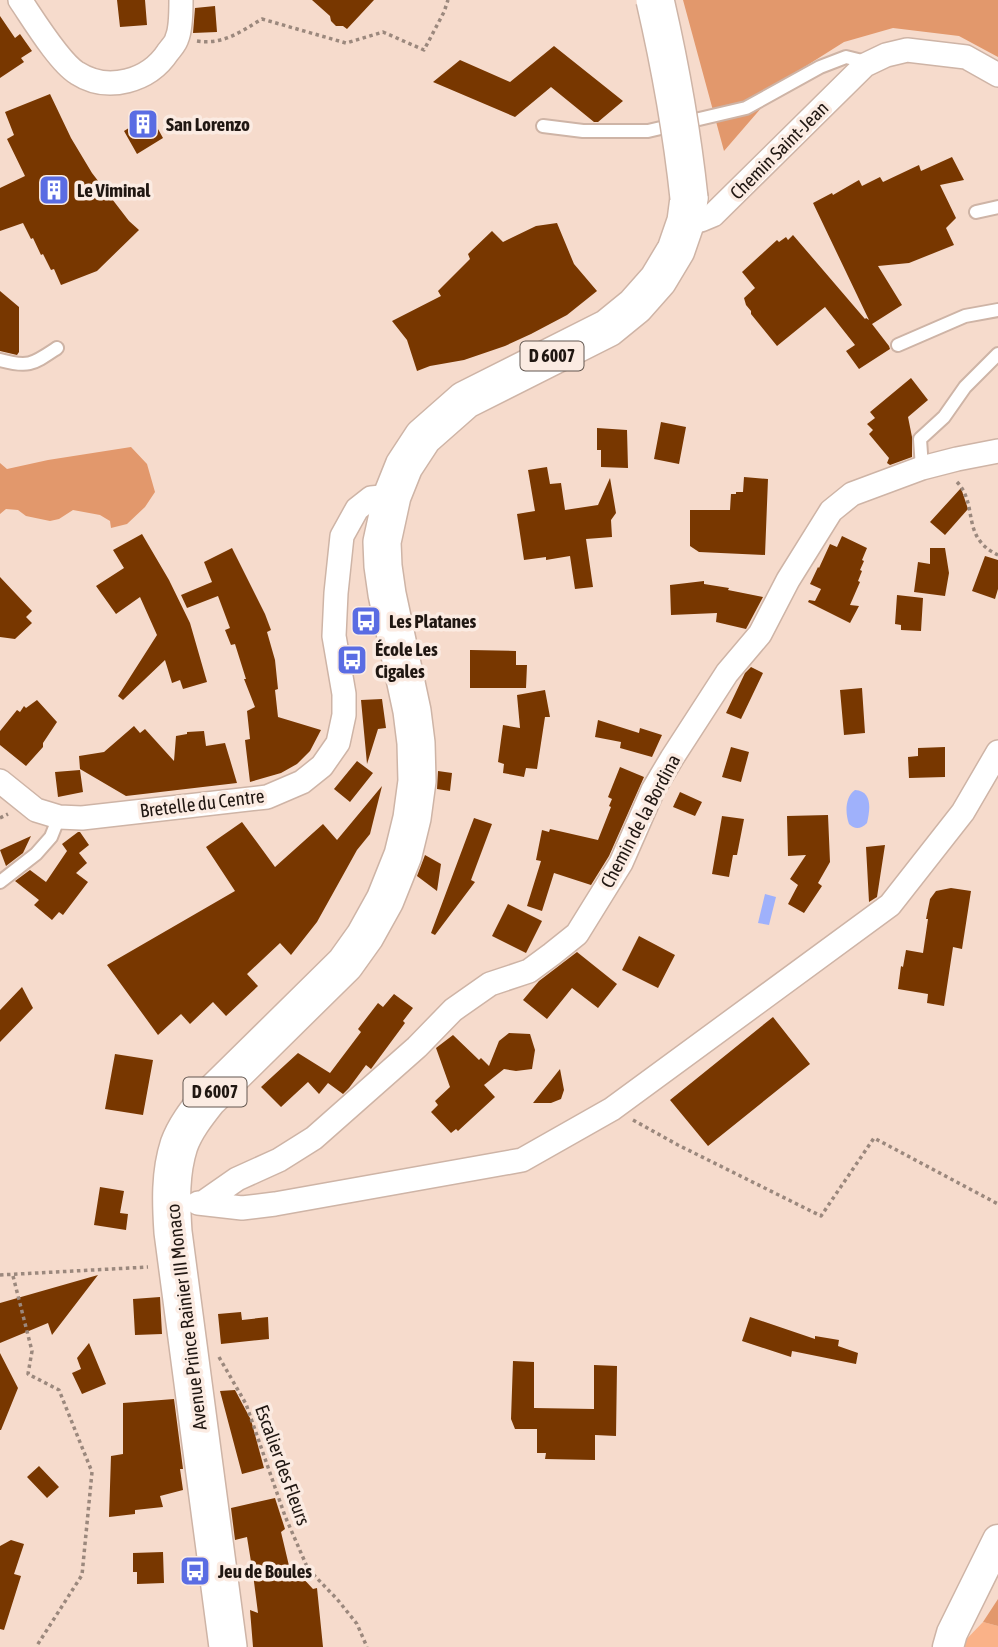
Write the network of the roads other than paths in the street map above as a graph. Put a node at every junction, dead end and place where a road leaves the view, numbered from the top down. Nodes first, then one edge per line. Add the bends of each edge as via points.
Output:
1 (20, 0) edge
2 (181, 0) edge
3 (655, 0) edge
4 (864, 65) junction
5 (998, 75) edge
6 (543, 126) dead end
7 (998, 206) edge
8 (687, 209) junction
9 (976, 212) dead end
10 (998, 310) edge
11 (898, 345) dead end
12 (57, 348) dead end
13 (998, 354) edge
14 (0, 360) edge
15 (998, 451) edge
16 (928, 467) junction
17 (391, 496) junction
18 (382, 542) junction
19 (340, 562) junction
20 (998, 752) edge
21 (0, 781) edge
22 (59, 817) junction
23 (0, 882) edge
24 (188, 1203) junction
25 (998, 1540) edge
26 (228, 1647) edge
27 (947, 1647) edge

1 - 2 street via 76,73 95,82 117,83 144,75 163,59 177,38
3 - 8 main road, Avenue Prince Rainier III Monaco / D 6007, bridge via 685,166
4 - 5 street, Chemin Saint-Jean via 907,50 966,58
4 - 6 lane, Chemin Saint-Jean via 846,57 820,66 746,108 648,131
4 - 8 street, Chemin Saint-Jean via 713,215 701,220
7 - 9 lane
8 - 17 main road, Avenue Prince Rainier III Monaco / D 6007 via 676,250 635,306 608,328 465,400 423,437
10 - 11 lane via 965,316
12 - 14 lane via 21,366
13 - 16 lane via 919,439
15 - 16 street, Chemin de la Bordina
16 - 24 street, Chemin de la Bordina via 852,494 831,511 760,634 727,673 672,758 621,863 576,934 529,971 491,984 453,1010 417,1048 314,1138 279,1160
17 - 18 main road, Avenue Prince Rainier III Monaco / D 6007
17 - 19 street, Bretelle du Centre via 371,498 357,509 342,536
18 - 19 street via 355,548
18 - 24 main road, Avenue Prince Rainier III Monaco / D 6007 via 387,594 416,743 415,793 403,855 385,900 345,964 191,1121 172,1176
19 - 22 street, Bretelle du Centre via 334,636 344,715 338,743 322,766 302,782 267,797
20 - 24 street via 963,812 890,905 612,1109 522,1160 275,1204 242,1208
21 - 22 street, Bretelle du Centre via 36,810
22 - 23 lane via 51,837 36,854
24 - 26 main road, Avenue Prince Rainier III Monaco / D 6007 via 173,1231
25 - 27 street

